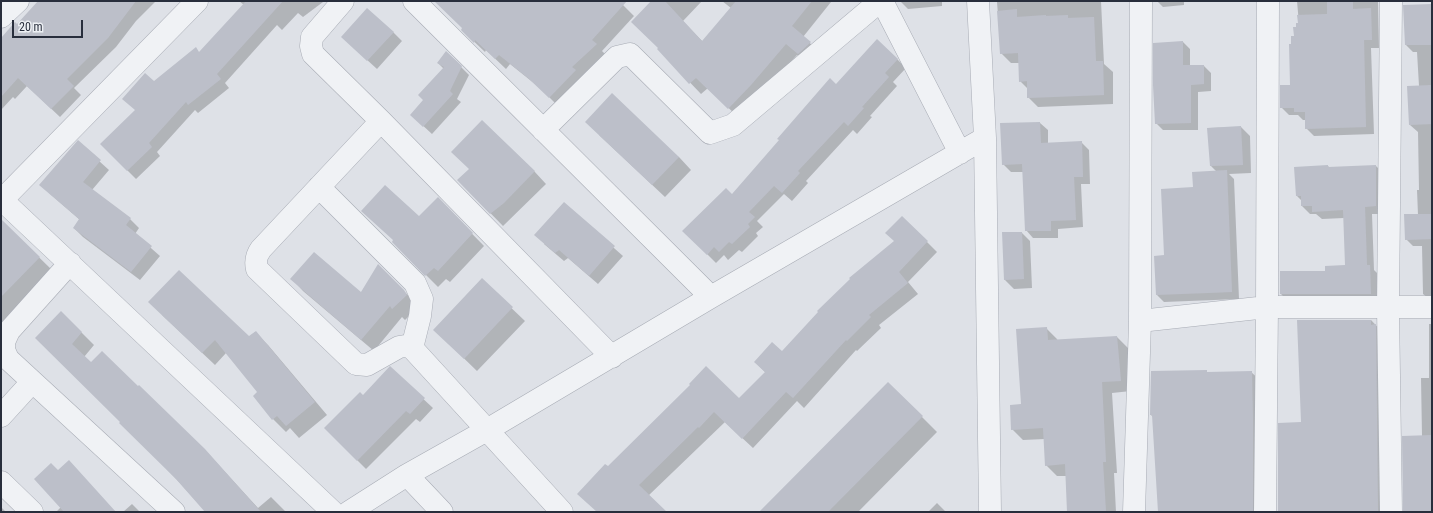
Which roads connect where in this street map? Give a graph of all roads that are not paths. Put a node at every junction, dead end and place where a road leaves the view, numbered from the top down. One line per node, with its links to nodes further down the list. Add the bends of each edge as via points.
1 (18, 1): 10 (street)
2 (197, 1): 16 (street)
3 (343, 1): 11 (street, via 312,37 313,54)
4 (414, 1): 12 (street)
5 (881, 1): 12 (street, via 733,125 710,133 630,54 612,61); 14 (street)
6 (978, 1): 13 (street)
7 (1140, 1): 22 (street)
8 (1268, 1): 19 (street)
9 (1391, 1): 21 (street)
10 (1, 16)
11 (381, 121): 15 (street); 24 (street)
12 (543, 130): 18 (street)
13 (985, 138): 14 (street); 36 (street)
14 (960, 153): 18 (street)
15 (319, 187): 23 (street, via 415,283 422,299); 23 (street, via 261,249 255,262 257,269 356,364 368,365 399,347)
16 (1, 200): 17 (street)
17 (70, 264): 25 (street, via 9,331 4,342 8,359); 32 (street)
18 (711, 297): 24 (street)
19 (1267, 307): 21 (street); 22 (street); 38 (street)
20 (1432, 307): 21 (street)
21 (1388, 308): 39 (street)
22 (1140, 321): 37 (street)
23 (412, 348): 27 (street)
24 (612, 357): 27 (street)
25 (32, 382): 26 (street); 31 (street)
26 (1, 416)
27 (487, 430): 28 (street); 35 (street)
28 (407, 475): 33 (street); 34 (street)
29 (1, 482): 30 (street)
30 (32, 512)
31 (174, 512)
32 (333, 512)
33 (349, 512)
34 (442, 512)
35 (562, 512)
36 (990, 512)
37 (1134, 512)
38 (1264, 512)
39 (1391, 512)

